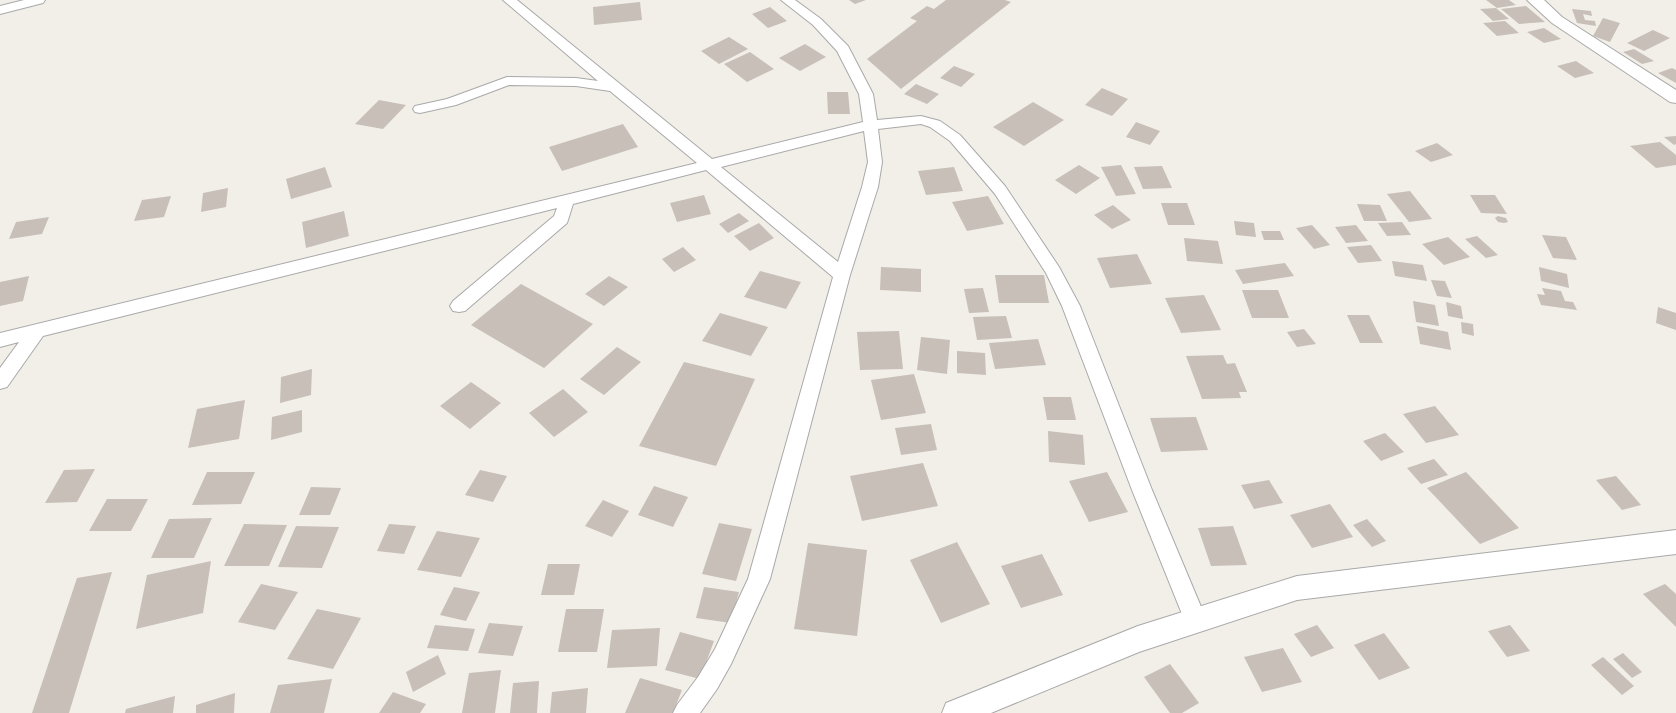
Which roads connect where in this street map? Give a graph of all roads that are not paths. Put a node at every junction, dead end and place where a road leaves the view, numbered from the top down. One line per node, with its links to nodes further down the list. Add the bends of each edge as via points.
1 (39, 0): 5 (street)
2 (509, 0): 6 (street)
3 (787, 0): 9 (street, via 817,22 843,49 866,94)
4 (1535, 0): 7 (street, via 1557,20)
5 (0, 10)
6 (613, 87): 8 (street, via 576,82 506,81 451,102); 10 (street)
7 (1676, 98)
8 (420, 109)
9 (870, 125): 10 (street); 12 (street, via 874,162 870,187); 18 (street, via 921,120 935,124 955,138 1000,190 1053,271 1072,306 1142,490)
10 (707, 165): 11 (street); 12 (street)
11 (567, 200): 13 (street, via 561,220); 14 (street)
12 (842, 275): 19 (street, via 759,579 741,621)
13 (459, 306)
14 (36, 331): 15 (street); 16 (street)
15 (0, 340)
16 (0, 382)
17 (1676, 542): 18 (street, via 1297,588)
18 (1196, 621): 22 (street, via 1138,639)
19 (708, 681): 20 (street); 21 (street)
20 (685, 713)
21 (702, 713)
22 (956, 713)

